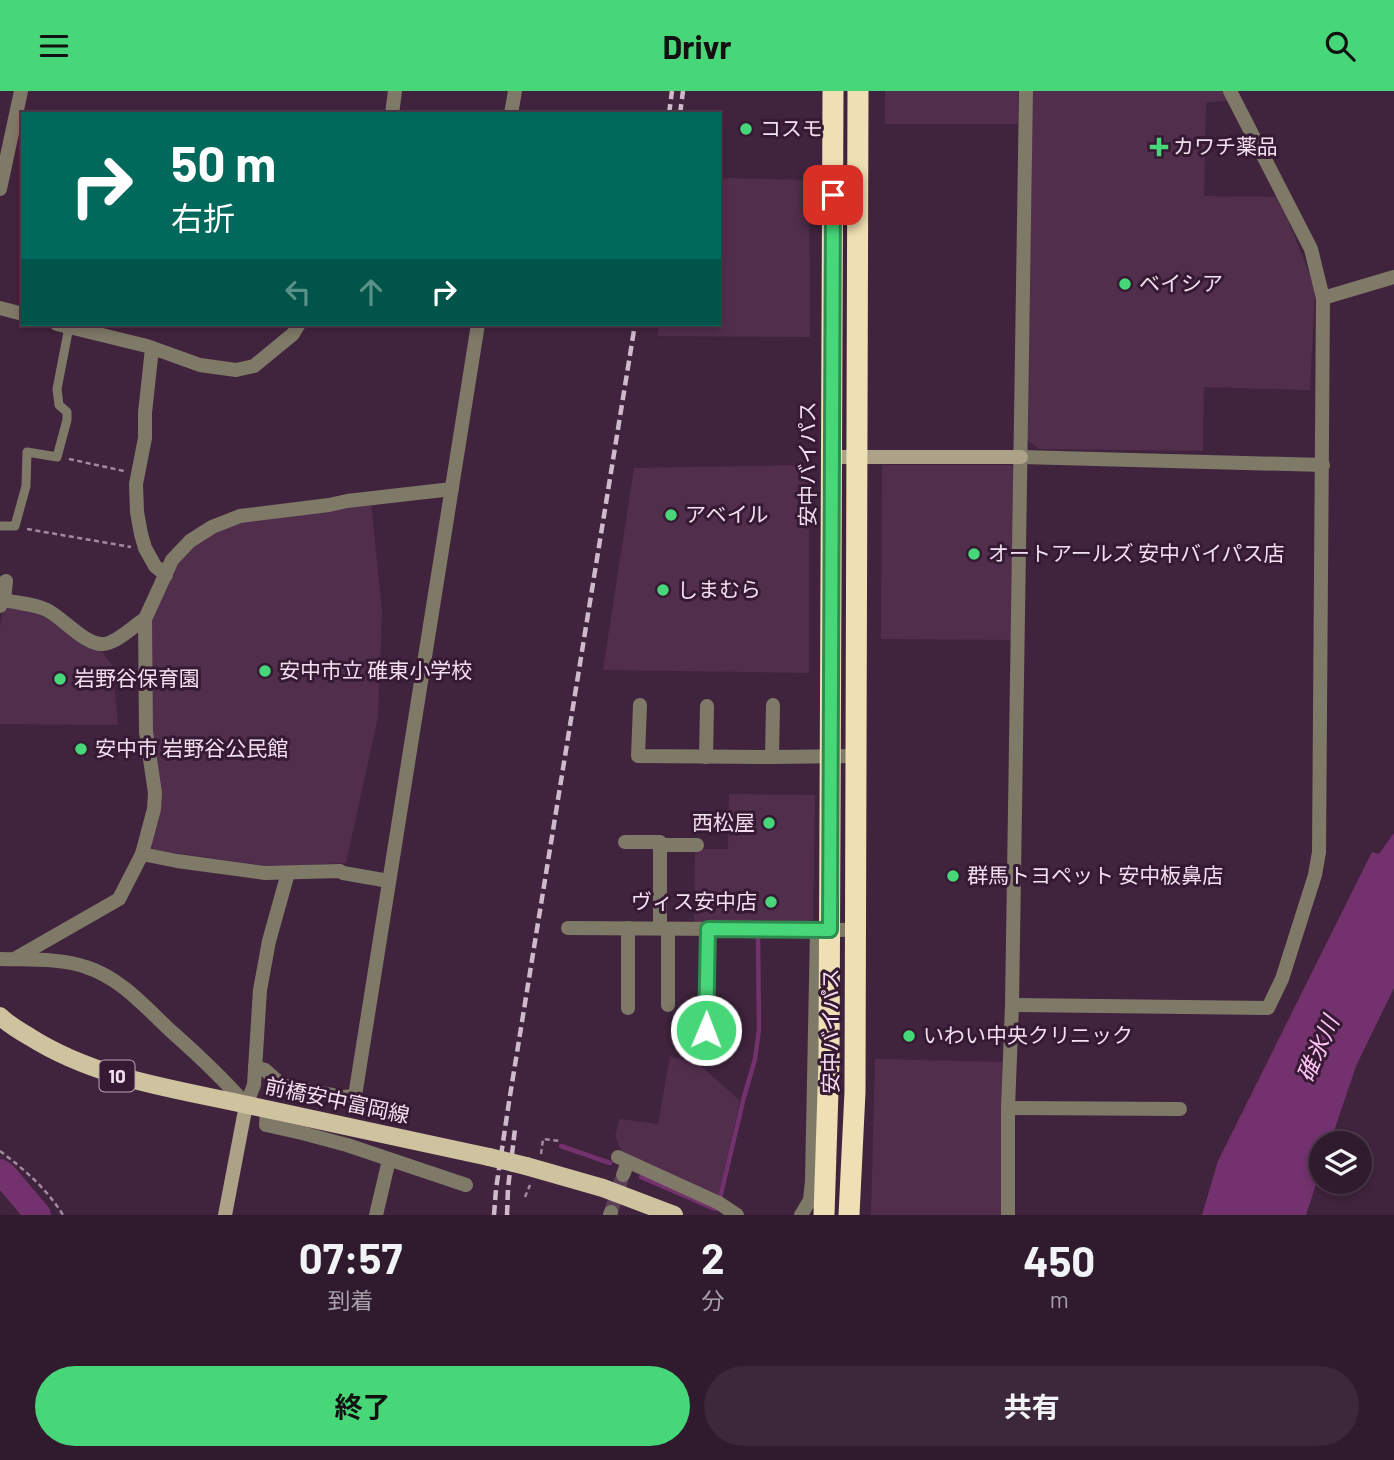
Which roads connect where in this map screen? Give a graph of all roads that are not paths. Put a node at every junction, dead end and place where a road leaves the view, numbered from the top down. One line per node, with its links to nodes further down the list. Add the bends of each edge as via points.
1 (21, 91): 10 (street)
2 (395, 91): 8 (street)
3 (515, 91): 9 (street)
4 (833, 91): 21 (highway, 安中バイパス)
5 (858, 91): 20 (highway, 安中バイパス)
6 (1026, 91): 22 (street)
7 (1230, 91): 12 (street, via 1311,249)
8 (391, 112)
9 (511, 112)
10 (0, 188)
11 (1394, 277): 12 (street)
12 (1323, 298): 23 (street)
13 (0, 308): 14 (street)
14 (21, 313)
15 (63, 326): 25 (lane, via 57,389 67,420 57,457 27,452 26,486 15,526)
16 (67, 326): 19 (street)
17 (298, 326): 19 (street, via 254,366 236,370 200,365)
18 (478, 326): 24 (street)
19 (152, 348): 26 (street, via 136,484 137,512 143,540 155,566)
20 (857, 456): 21 (street); 22 (street); 34 (highway, 安中バイパス)
21 (832, 457): 33 (highway, 安中バイパス)
22 (1021, 457): 23 (street); 51 (street)
23 (1322, 465): 51 (street, via 1319,852 1282,979 1268,1009)
24 (452, 489): 26 (street, via 240,516 190,541 172,560); 42 (street)
25 (0, 526)
26 (166, 575): 29 (street)
27 (3, 577): 28 (street)
28 (2, 603): 29 (street, via 46,610 102,645)
29 (145, 619): 40 (street, via 146,733 155,793)
30 (640, 705): 35 (street, via 638,756)
31 (773, 705): 36 (street)
32 (707, 706): 35 (street)
33 (831, 756): 34 (street); 36 (street); 47 (highway, 安中バイパス)
34 (856, 756): 48 (highway, 安中バイパス)
35 (706, 757): 36 (street)
36 (772, 757)
37 (625, 842): 38 (street)
38 (660, 845): 39 (street); 45 (street)
39 (697, 845)
40 (142, 853): 41 (street); 49 (street, via 119,899)
41 (288, 873): 42 (street, via 340,871); 55 (street, via 260,990)
42 (388, 881): 55 (street, via 355,1096 282,1085)
43 (568, 928): 44 (street)
44 (628, 928): 45 (street); 52 (street)
45 (664, 928): 46 (street); 50 (street)
46 (708, 929): 47 (street); 54 (street)
47 (823, 930): 48 (street); 62 (highway, 安中バイパス, via 829,1060)
48 (856, 930): 70 (highway, 安中バイパス)
49 (7, 959): 56 (street, via 85,967 112,978)
50 (668, 1005)
51 (1012, 1006): 57 (street)
52 (628, 1007)
53 (0, 1016): 56 (main road, 前橋安中富岡線 / 10, via 43,1045 99,1071)
54 (706, 1030)
55 (256, 1067): 56 (street)
56 (246, 1105): 59 (main road, 前橋安中富岡線 / 10); 64 (street)
57 (1008, 1108): 58 (street); 71 (street)
58 (1180, 1109)
59 (267, 1110): 60 (street, via 266,1125); 66 (main road, 前橋安中富岡線 / 10, bridge, via 529,1167)
60 (389, 1160): 63 (street); 65 (street)
61 (623, 1165): 67 (street, via 719,1203)
62 (819, 1182): 68 (street); 69 (highway, 安中バイパス)
63 (466, 1185)
64 (225, 1215)
65 (376, 1215)
66 (674, 1215)
67 (737, 1215)
68 (801, 1215)
69 (824, 1215)
70 (849, 1215)
71 (1008, 1215)

